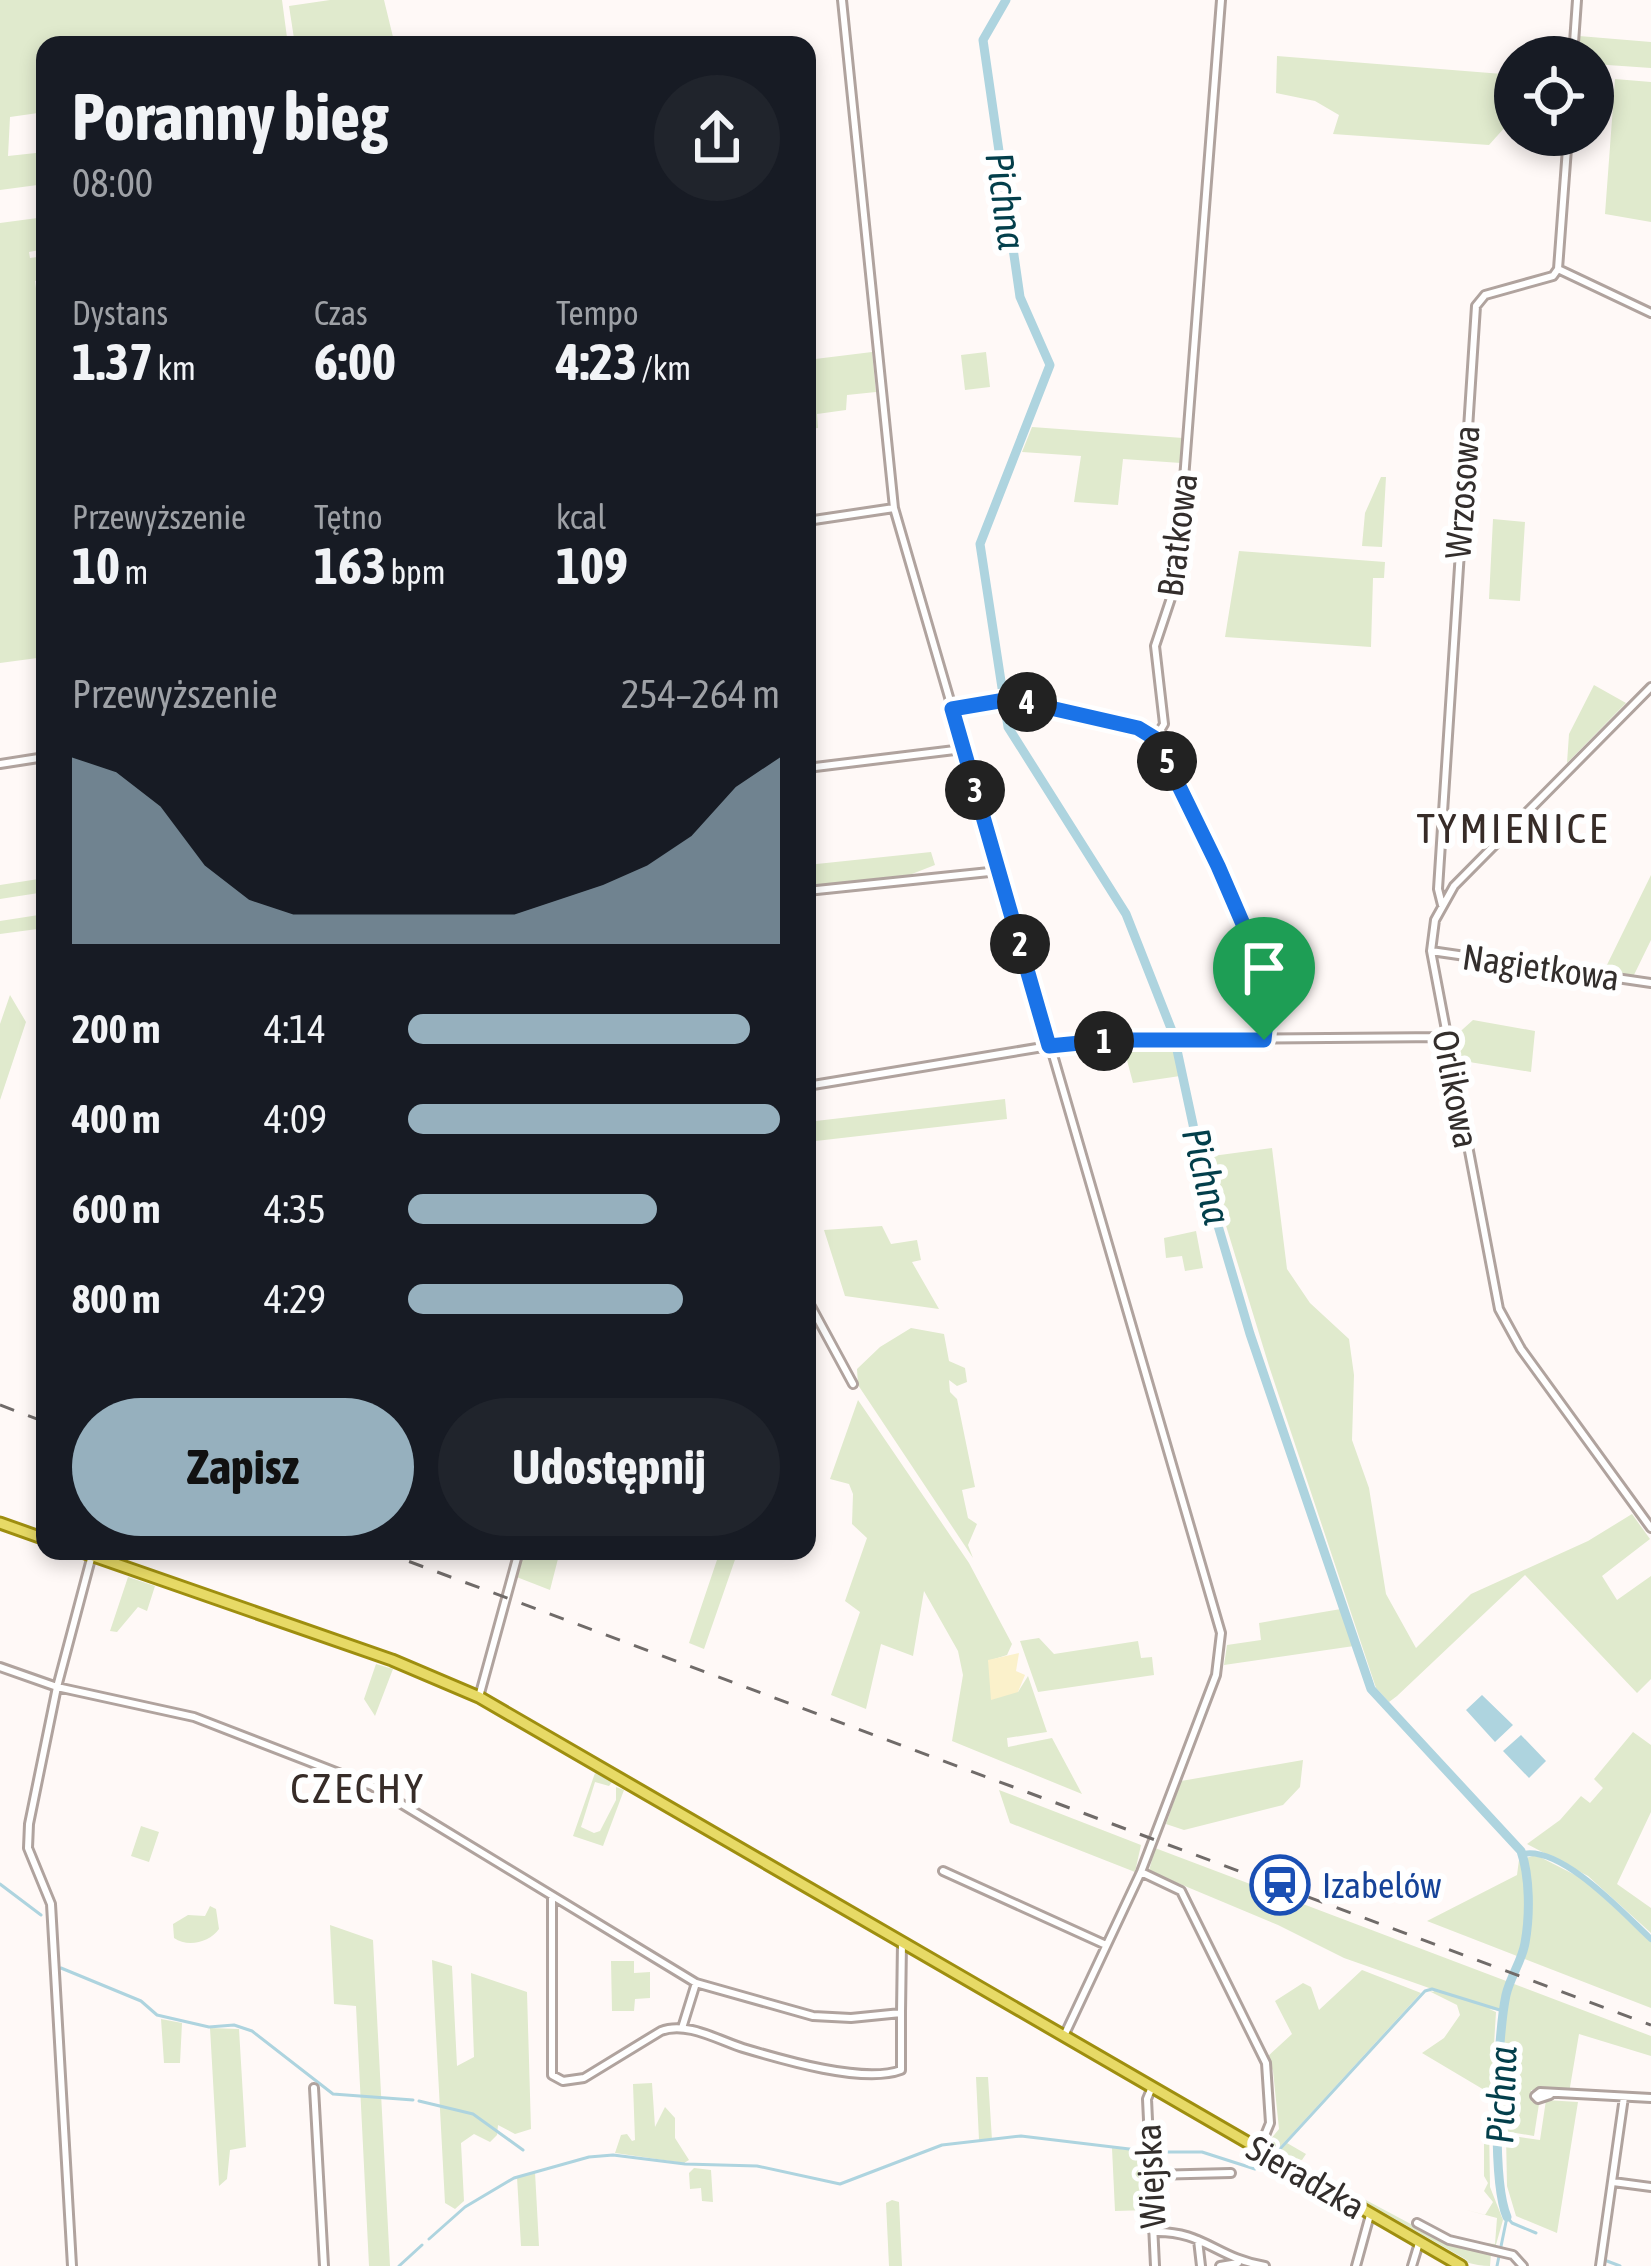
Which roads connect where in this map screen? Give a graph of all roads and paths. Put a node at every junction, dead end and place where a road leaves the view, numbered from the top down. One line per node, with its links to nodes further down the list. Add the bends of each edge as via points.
1 (842, 0): 8 (street)
2 (1221, 0): 12 (street, Bratkowa, via 1176,583 1155,646 1164,724)
3 (1577, 0): 4 (street)
4 (1574, 36)
5 (1566, 156): 6 (street)
6 (1558, 269): 7 (street); 19 (street, Wrzosowa, via 1485,295 1476,306)
7 (1651, 314)
8 (894, 508): 9 (street); 11 (street)
9 (816, 520)
10 (1651, 687): 19 (street, Orlikowa)
11 (952, 709): 12 (street, via 1006,699); 13 (street)
12 (1156, 739): 23 (street, Bratkowa, via 1265,975)
13 (963, 748): 16 (street); 17 (street)
14 (36, 758): 15 (street)
15 (0, 764)
16 (816, 767)
17 (998, 871): 18 (street); 24 (street)
18 (816, 890)
19 (1442, 905): 20 (street, Orlikowa)
20 (1431, 951): 21 (street, Nagietkowa); 22 (street, Orlikowa)
21 (1651, 983)
22 (1445, 1037): 23 (street); 29 (street, Orlikowa, via 1504,1322)
23 (1264, 1040): 24 (street)
24 (1049, 1046): 25 (street); 38 (street, via 1221,1633 1216,1676)
25 (816, 1085)
26 (816, 1315): 27 (street)
27 (853, 1384)
28 (0, 1523): 30 (main road)
29 (1651, 1528)
30 (36, 1536)
31 (91, 1560): 35 (street)
32 (103, 1560): 36 (main road, Sieradzka)
33 (516, 1560): 36 (street)
34 (0, 1667): 35 (street)
35 (57, 1687): 39 (street, via 194,1717 372,1786); 62 (street, via 28,1848 51,1904)
36 (478, 1697): 40 (main road, Sieradzka)
37 (943, 1871): 41 (street)
38 (1141, 1872): 41 (street); 51 (street, via 1181,1891 1266,2063 1270,2123)
39 (552, 1898): 42 (street); 44 (street, via 552,2075 584,2078 661,2031)
40 (902, 1942): 43 (street); 45 (main road, Sieradzka)
41 (1106, 1945): 45 (street)
42 (696, 1983): 43 (street, via 813,2016); 44 (street)
43 (901, 2013): 44 (street, via 901,2071 880,2077)
44 (682, 2028)
45 (1064, 2036): 46 (main road, Sieradzka)
46 (1152, 2087): 51 (main road, Sieradzka); 53 (street, Wiejska)
47 (314, 2088): 63 (street)
48 (1550, 2095): 49 (street)
49 (1624, 2097): 50 (street); 54 (street)
50 (1651, 2098)
51 (1259, 2150): 56 (main road, Sieradzka)
52 (1231, 2173): 53 (street)
53 (1150, 2175): 58 (street, Wiejska)
54 (1613, 2182): 55 (street); 72 (street)
55 (1651, 2186)
56 (1370, 2215): 60 (main road, Sieradzka); 68 (street)
57 (1417, 2222): 71 (street, via 1449,2240 1517,2257)
58 (1153, 2233): 59 (street); 64 (street, Wiejska)
59 (1198, 2238): 61 (street); 65 (street)
60 (1420, 2243): 69 (street); 70 (main road, Sieradzka)
61 (1242, 2262): 66 (street); 67 (street)
62 (72, 2266)
63 (324, 2266)
64 (1155, 2266)
65 (1201, 2266)
66 (1220, 2266)
67 (1265, 2266)
68 (1356, 2266)
69 (1412, 2266)
70 (1461, 2266)
71 (1520, 2266)
72 (1600, 2266)

